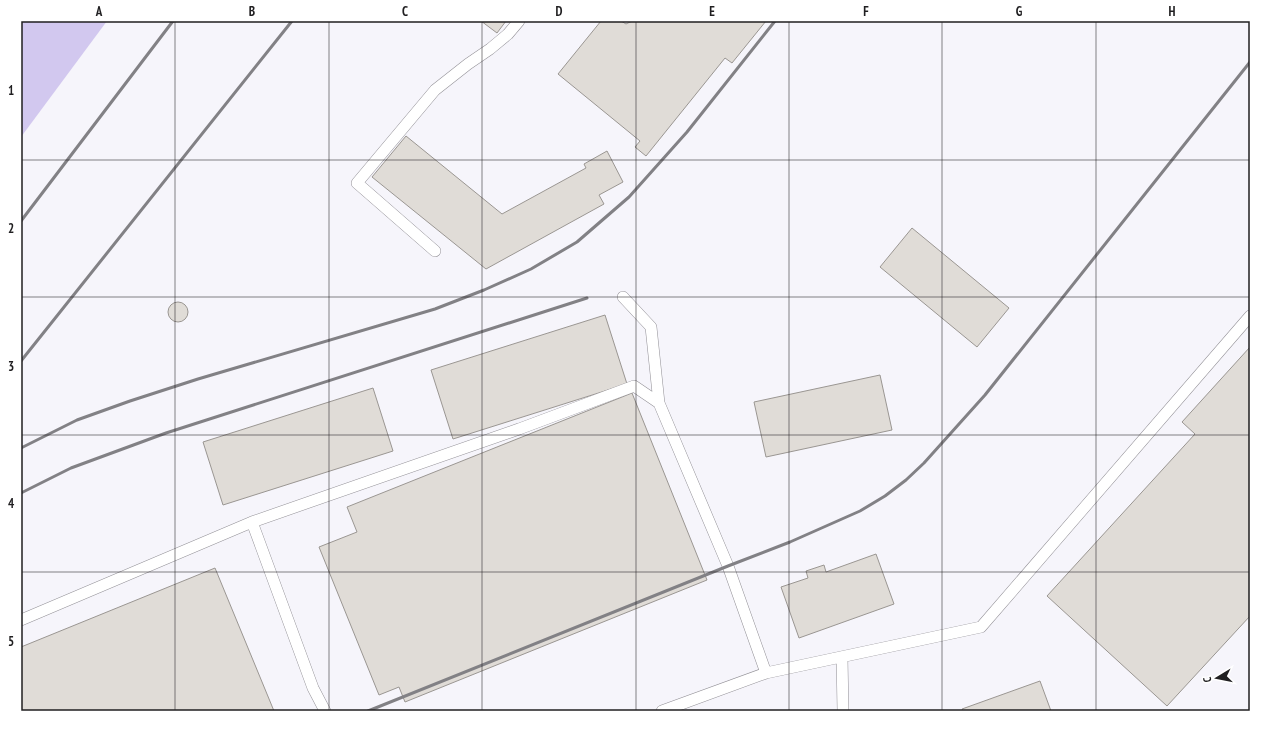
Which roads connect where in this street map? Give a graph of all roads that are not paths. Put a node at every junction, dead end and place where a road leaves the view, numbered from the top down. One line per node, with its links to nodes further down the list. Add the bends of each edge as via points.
1 (519, 21): 2 (lane, via 490,49 435,90 357,183)
2 (435, 251)
3 (623, 297): 5 (lane, via 651,327)
4 (1250, 316): 8 (lane, via 982,627)
5 (659, 403): 6 (lane, via 634,386 519,430); 9 (lane, via 728,566)
6 (252, 522): 7 (lane); 10 (lane, via 313,688)
7 (21, 620)
8 (842, 657): 9 (lane); 12 (lane)
9 (766, 673): 11 (lane)
10 (325, 711)
11 (662, 711)
12 (843, 711)

